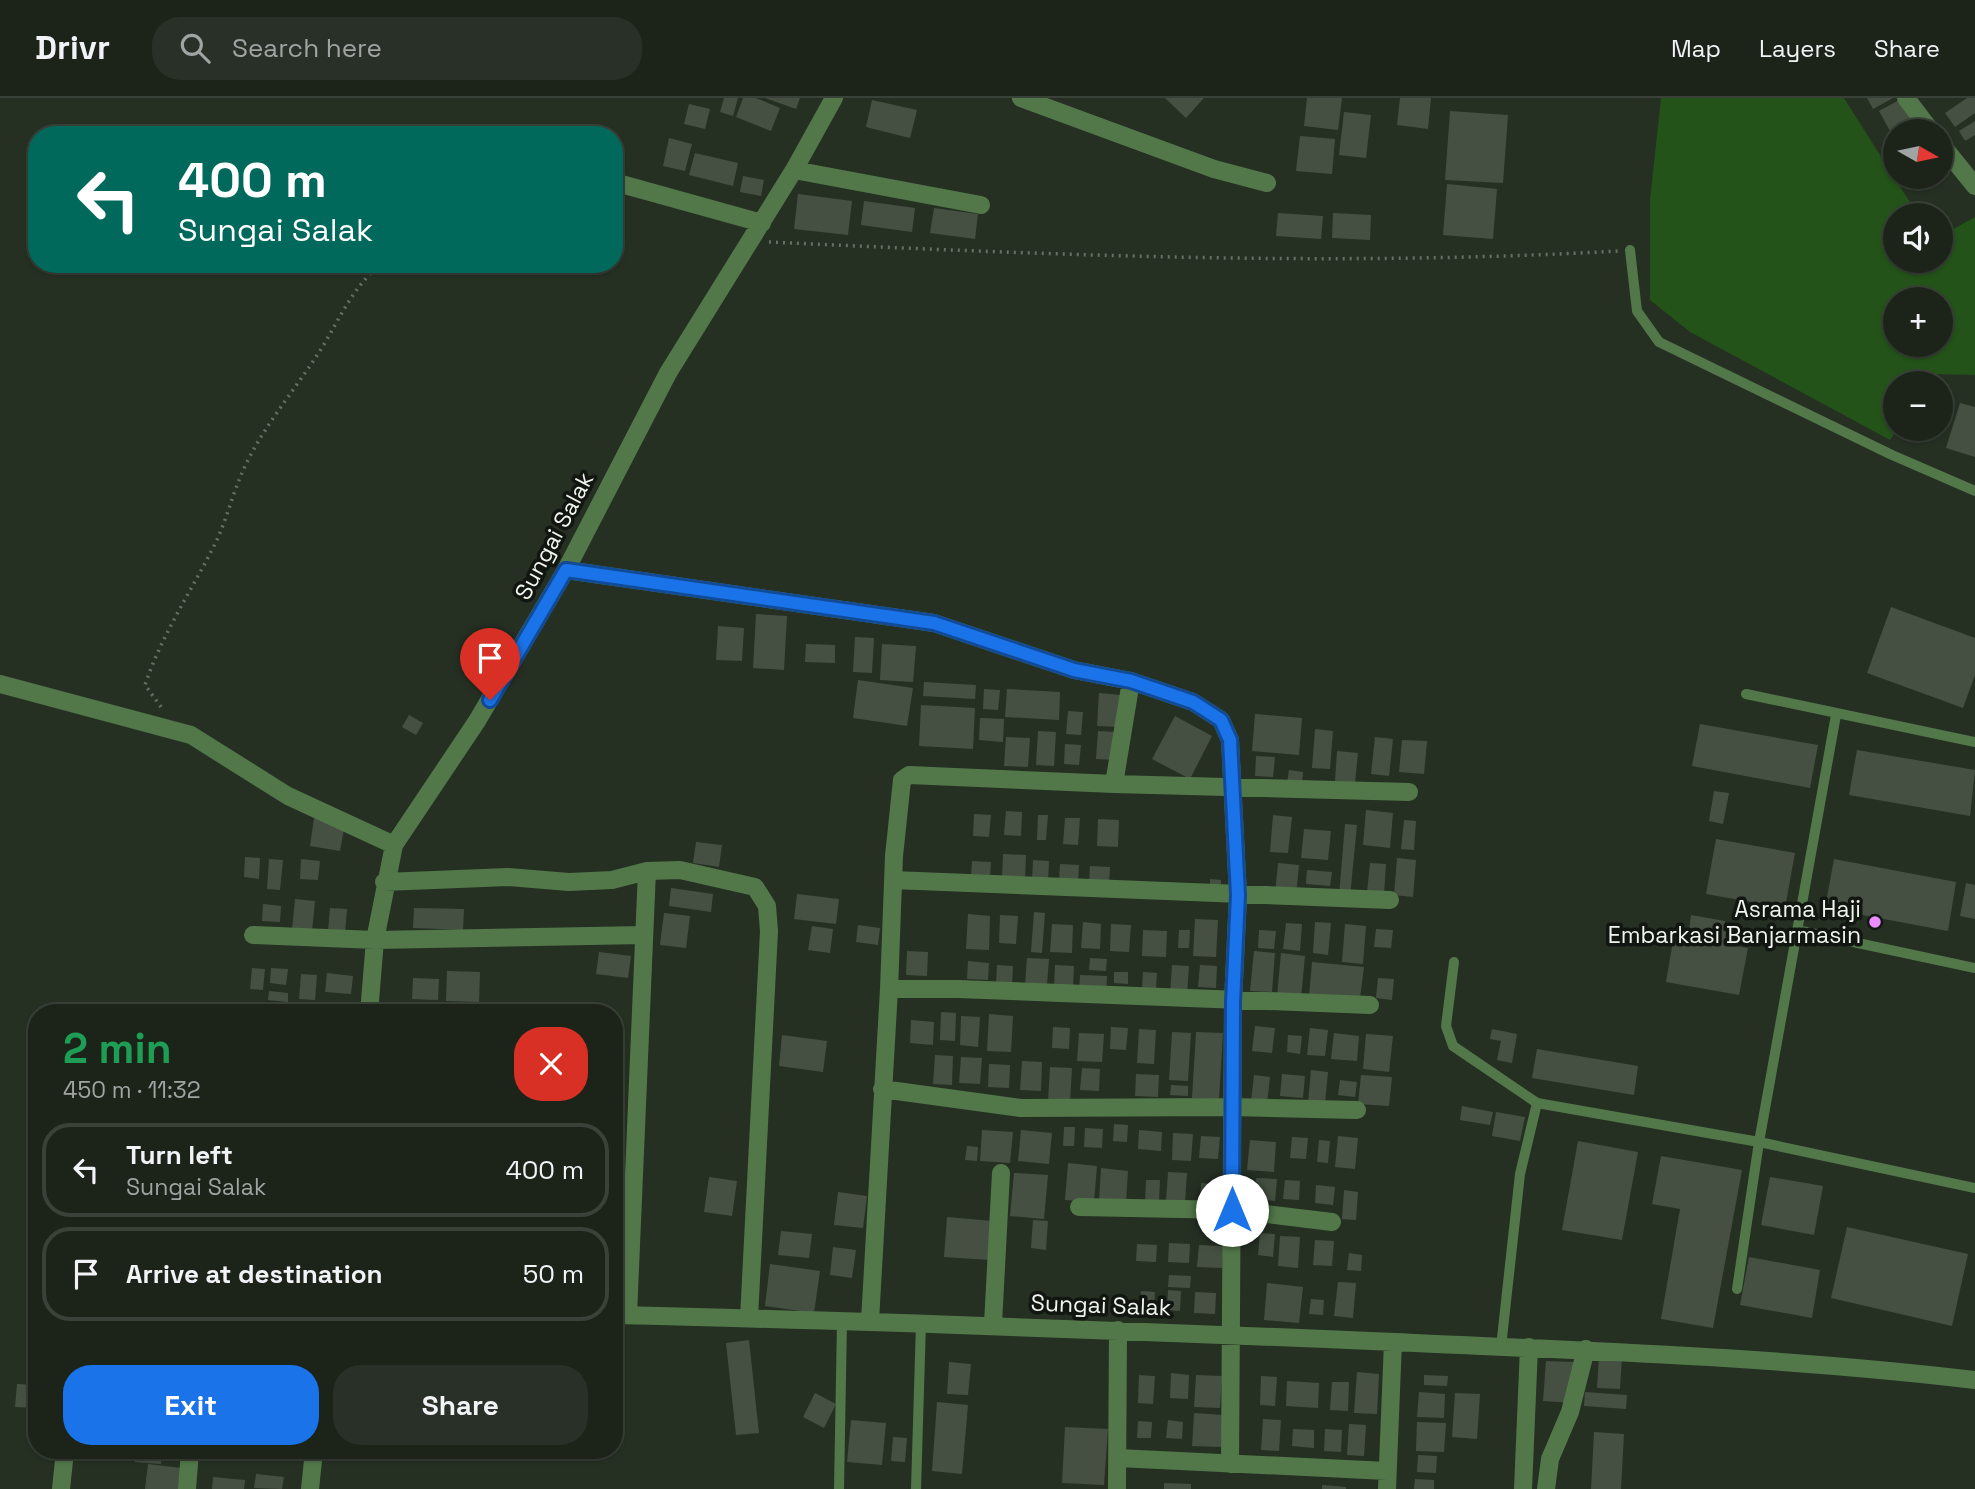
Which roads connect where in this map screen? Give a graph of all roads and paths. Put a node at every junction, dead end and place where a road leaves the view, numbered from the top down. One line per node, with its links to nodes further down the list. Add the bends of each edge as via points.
1 (834, 98): 6 (street, Sungai Salak)
2 (1021, 98): 7 (street, via 1214,169)
3 (1906, 98): 4 (street)
4 (1922, 119)
5 (1953, 159): 9 (street)
6 (794, 170): 10 (street); 11 (street, Sungai Salak)
7 (1267, 183)
8 (623, 184): 11 (street)
9 (1975, 186)
10 (981, 205)
11 (762, 223): 12 (street, Sungai Salak)
12 (751, 241): 13 (path, via 1081,257 1507,257); 16 (street, Sungai Salak, via 668,373)
13 (1630, 250): 15 (lane, via 1637,311 1658,342)
14 (372, 273): 20 (path, via 340,313 246,465 216,540 154,657 145,685)
15 (1975, 491)
16 (566, 570): 17 (street, via 934,623 1074,670); 26 (street, Sungai Salak, via 477,721)
17 (1131, 681): 23 (street); 24 (street, via 1193,702 1221,720 1230,740)
18 (0, 684): 26 (street, via 191,735 288,796)
19 (1746, 694): 21 (lane)
20 (162, 708)
21 (1836, 715): 22 (lane); 32 (lane)
22 (1975, 742)
23 (1114, 784): 24 (street); 28 (street, via 909,775 899,785)
24 (1232, 788): 25 (street); 30 (street)
25 (1409, 792)
26 (394, 845): 29 (street, Sungai Salak)
27 (647, 871): 29 (street, via 612,880 569,882 509,877); 34 (street); 55 (street, via 680,870 746,882 766,906 769,930)
28 (893, 880): 30 (street); 38 (street)
29 (384, 882): 35 (street, Sungai Salak)
30 (1238, 895): 31 (street); 39 (street)
31 (1391, 900)
32 (1797, 930): 37 (lane); 46 (lane)
33 (253, 935): 35 (street)
34 (644, 935): 35 (street); 52 (street)
35 (375, 940): 40 (street, Sungai Salak)
36 (1454, 962): 43 (lane, via 1446,1026 1452,1046)
37 (1975, 968)
38 (889, 989): 39 (street); 42 (street)
39 (1233, 1002): 41 (street); 44 (street)
40 (370, 1004)
41 (1370, 1005)
42 (882, 1089): 44 (street, via 1021,1108); 57 (street)
43 (1537, 1103): 46 (lane); 63 (lane, via 1520,1174)
44 (1232, 1107): 45 (street); 50 (street)
45 (1357, 1111)
46 (1759, 1142): 48 (lane); 53 (lane)
47 (1001, 1173): 59 (street)
48 (1975, 1188)
49 (1079, 1207): 50 (street)
50 (1232, 1210): 51 (street); 61 (street)
51 (1332, 1222)
52 (623, 1282)
53 (1737, 1289)
54 (623, 1315): 55 (street, Sungai Salak)
55 (749, 1318): 56 (street, Sungai Salak)
56 (842, 1321): 57 (street, Sungai Salak); 76 (lane)
57 (870, 1321): 58 (street, Sungai Salak)
58 (921, 1323): 59 (street, Sungai Salak); 77 (lane)
59 (993, 1324): 60 (street, Sungai Salak)
60 (1118, 1330): 61 (street, Sungai Salak); 67 (street)
61 (1230, 1335): 62 (street, Sungai Salak); 71 (street)
62 (1392, 1342): 63 (street, Sungai Salak); 72 (street)
63 (1502, 1347): 64 (street, Sungai Salak)
64 (1529, 1347): 65 (street, Sungai Salak); 79 (street)
65 (1586, 1349): 66 (street, Sungai Salak, via 1855,1366); 80 (street, via 1570,1412 1550,1459)
66 (1975, 1380)
67 (1118, 1458): 71 (street); 78 (street)
68 (64, 1459): 73 (street)
69 (189, 1459): 74 (street)
70 (313, 1459): 75 (street)
71 (1230, 1464): 72 (street)
72 (1387, 1480)
73 (61, 1489)
74 (187, 1489)
75 (310, 1489)
76 (839, 1489)
77 (916, 1489)
78 (1117, 1489)
79 (1523, 1489)
80 (1546, 1489)

